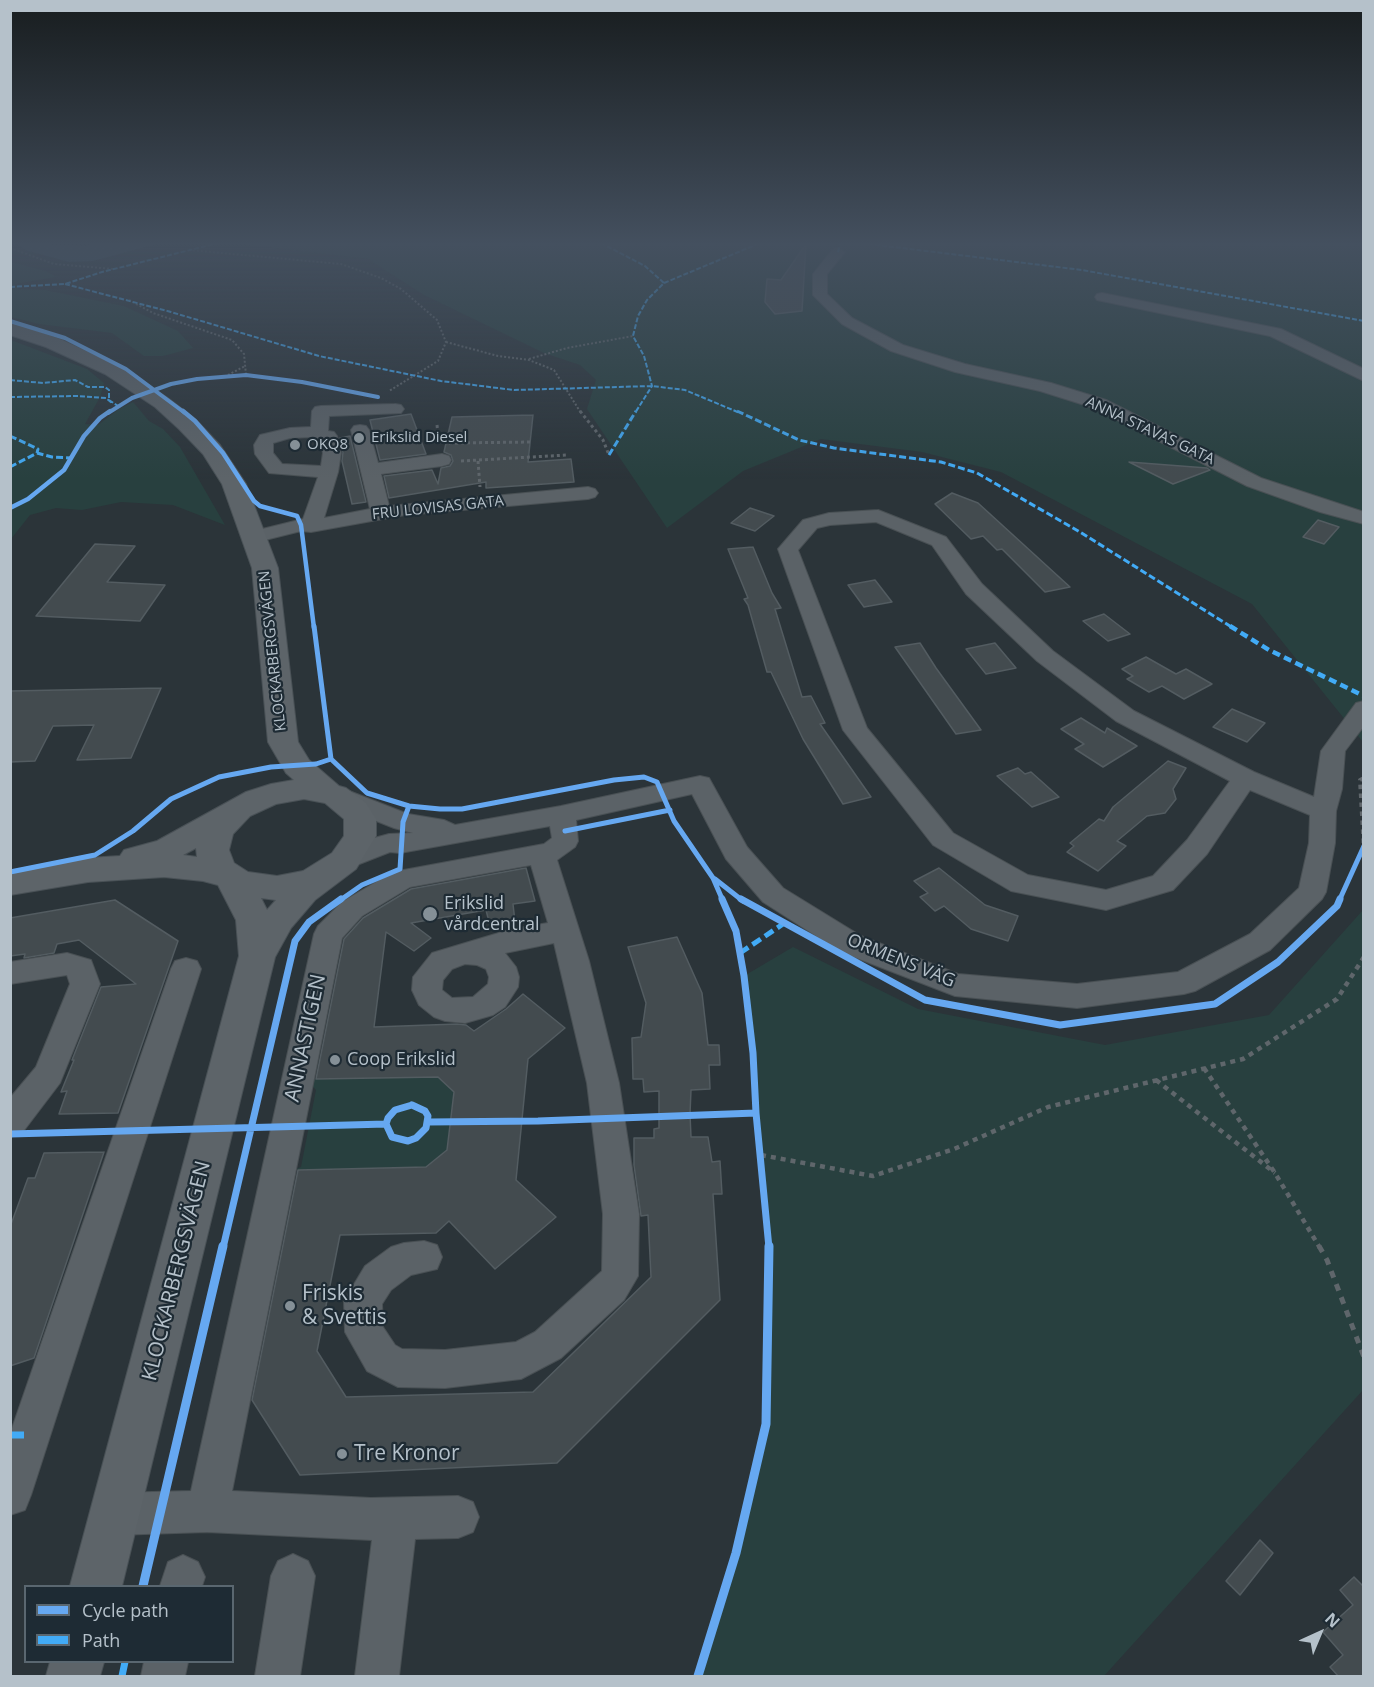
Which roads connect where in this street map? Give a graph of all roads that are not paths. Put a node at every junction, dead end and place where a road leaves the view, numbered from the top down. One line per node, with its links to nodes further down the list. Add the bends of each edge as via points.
1 (847, 322): 13 (street, ANNA STAVAS GATA, via 897,348 1100,404 1254,482)
2 (1224, 322): 4 (street, via 1275,332)
3 (10, 328): 15 (main road, KLOCKARBERGSVÄGEN, via 112,370 187,424 212,450 234,484)
4 (1364, 376)
5 (395, 409): 7 (street, via 372,403 321,411)
6 (360, 430): 9 (street)
7 (320, 433): 10 (street, via 328,436 332,453); 10 (street, via 290,433 266,439 264,454 276,469)
8 (440, 452): 9 (street)
9 (370, 470): 12 (street)
10 (329, 471): 14 (street)
11 (588, 493): 12 (street, FRU LOVISAS GATA)
12 (381, 513): 14 (street, FRU LOVISAS GATA)
13 (1364, 518)
14 (311, 526): 15 (street, FRU LOVISAS GATA)
15 (253, 537): 17 (main road, KLOCKARBERGSVÄGEN, via 265,568)
16 (1364, 708): 21 (street, ORMENS VÄG, via 1333,751)
17 (283, 742): 19 (main road, KLOCKARBERGSVÄGEN, via 305,775); 20 (main road, KLOCKARBERGSVÄGEN, via 271,767)
18 (1245, 778): 18 (street, via 1125,716 1045,656 974,589 939,541 878,516 810,524 788,549 855,730 943,839 1021,884 1106,900 1163,883 1197,847); 21 (street)
19 (332, 794): 20 (main road, via 291,790 257,799); 23 (street, via 403,822); 25 (main road, via 350,805 360,819 360,836 351,854)
20 (236, 811): 26 (main road, via 168,849); 27 (main road, via 217,832 212,850 217,866)
21 (1323, 811): 22 (street, ORMENS VÄG, via 1322,843 1312,892 1260,942 1184,983 1077,996 956,985 851,944 773,895 736,852 700,784)
22 (561, 815): 23 (street, ORMENS VÄG); 24 (street, ANNASTIGEN, via 565,841 552,852)
23 (463, 831): 25 (street, ORMENS VÄG, via 382,845 357,853)
24 (541, 854): 29 (street); 37 (street, ANNASTIGEN, via 403,879 352,909 328,934)
25 (334, 868): 27 (main road, via 297,885 277,888 252,886); 31 (main road, via 303,891 279,919)
26 (88, 870): 27 (main road, via 164,866 203,869); 28 (main road)
27 (229, 877): 31 (main road, via 254,920)
28 (10, 883)
29 (565, 931): 30 (street); 35 (street, via 603,1083 621,1214 620,1276 548,1345 521,1360 445,1369 398,1368 381,1358 364,1332 363,1301 378,1278 404,1258)
30 (464, 953)
31 (257, 956): 38 (main road, KLOCKARBERGSVÄGEN)
32 (186, 969): 36 (street)
33 (10, 973): 34 (street, via 66,964 80,968 85,984 49,1074)
34 (10, 1123)
35 (424, 1257)
36 (10, 1495)
37 (207, 1511): 38 (street); 40 (street)
38 (114, 1514): 42 (main road, KLOCKARBERGSVÄGEN)
39 (458, 1517): 40 (street)
40 (396, 1518): 44 (street)
41 (293, 1576): 43 (street)
42 (96, 1585)
43 (278, 1677)
44 (377, 1677)

